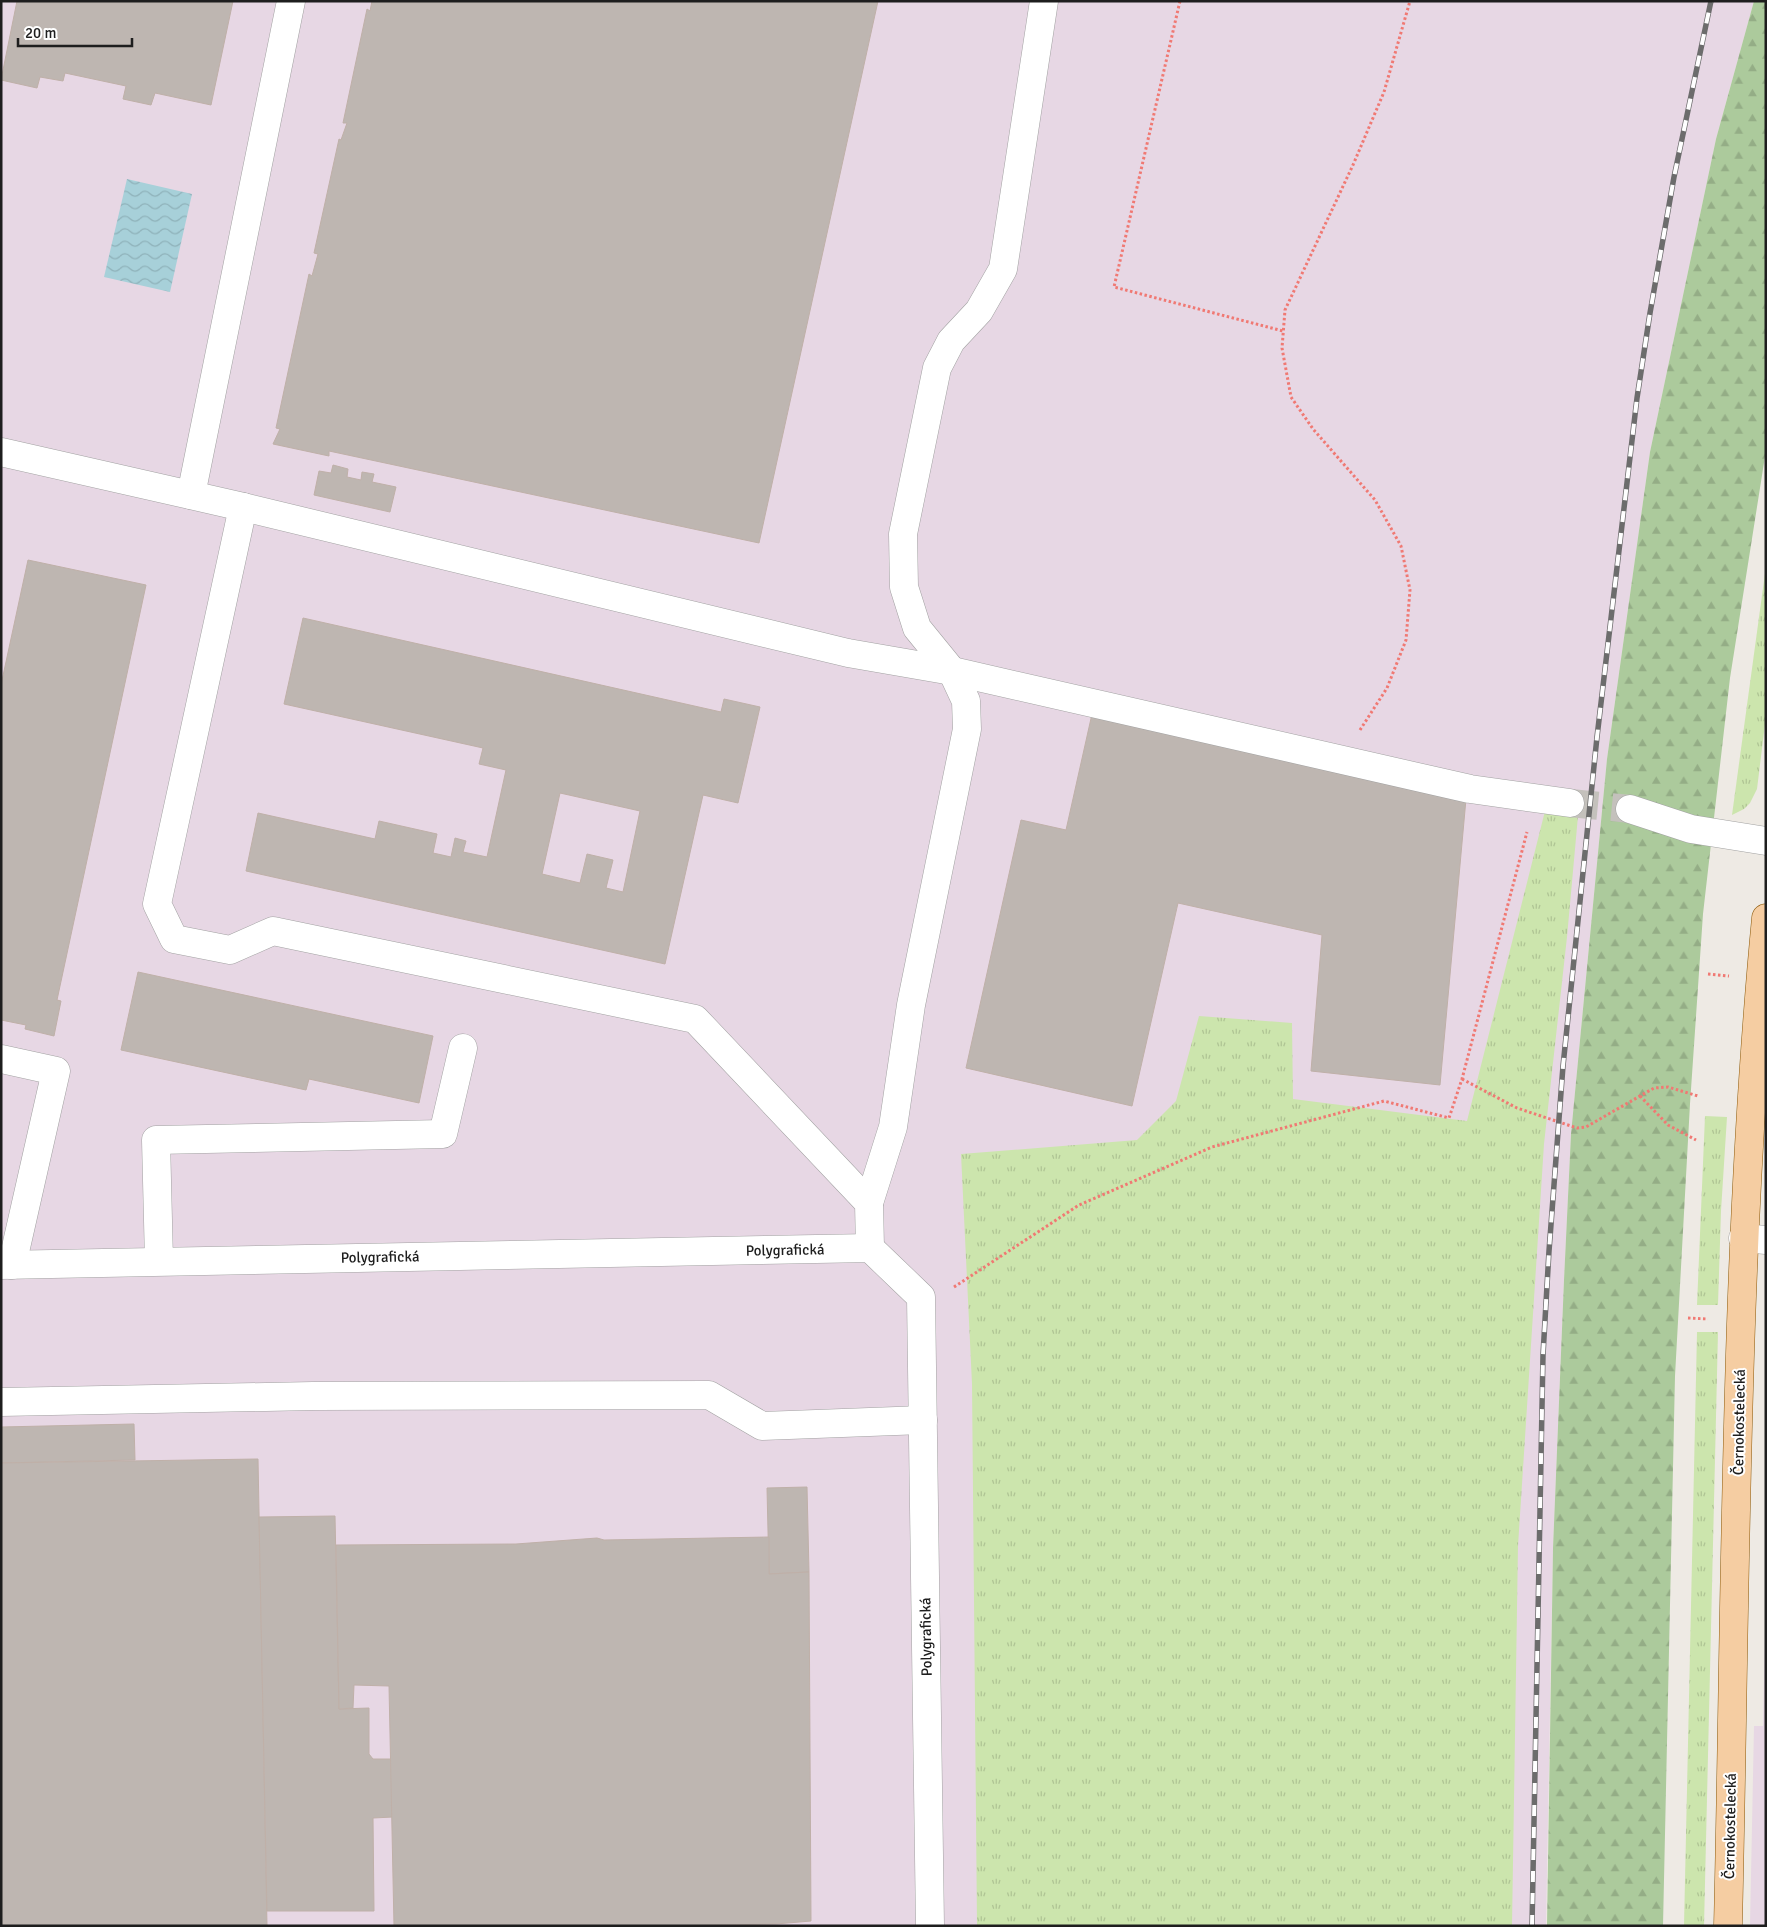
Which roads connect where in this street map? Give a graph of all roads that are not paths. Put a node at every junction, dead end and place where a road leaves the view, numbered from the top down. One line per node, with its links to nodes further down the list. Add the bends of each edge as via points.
1 (291, 1): 4 (street)
2 (1044, 1): 6 (street, via 1003,269 980,311 950,341 937,368 904,534 904,587 917,628)
3 (1, 452): 4 (street)
4 (191, 495): 5 (street)
5 (243, 507): 6 (street, via 848,653); 13 (street, via 157,904 174,939 230,950 274,930 695,1019)
6 (952, 671): 7 (street, via 1470,789); 13 (street, via 966,701 967,729 911,1005 893,1127)
7 (1570, 802)
8 (1630, 809): 9 (street, via 1691,829)
9 (1766, 841)
10 (1766, 918): 14 (main road, Černokostelecká, via 1754,1063)
11 (462, 1048): 16 (street, via 443,1134 156,1140)
12 (1, 1059): 17 (street, via 56,1071)
13 (869, 1203): 15 (street)
14 (1754, 1239): 21 (main road, Černokostelecká)
15 (870, 1248): 16 (street, Polygrafická); 19 (street, Polygrafická, via 921,1297)
16 (159, 1261): 17 (street, Polygrafická)
17 (6, 1265)
18 (1, 1402): 19 (street, via 313,1396 709,1395 762,1426)
19 (923, 1420): 20 (street, Polygrafická)
20 (930, 1926)
21 (1728, 1926)

